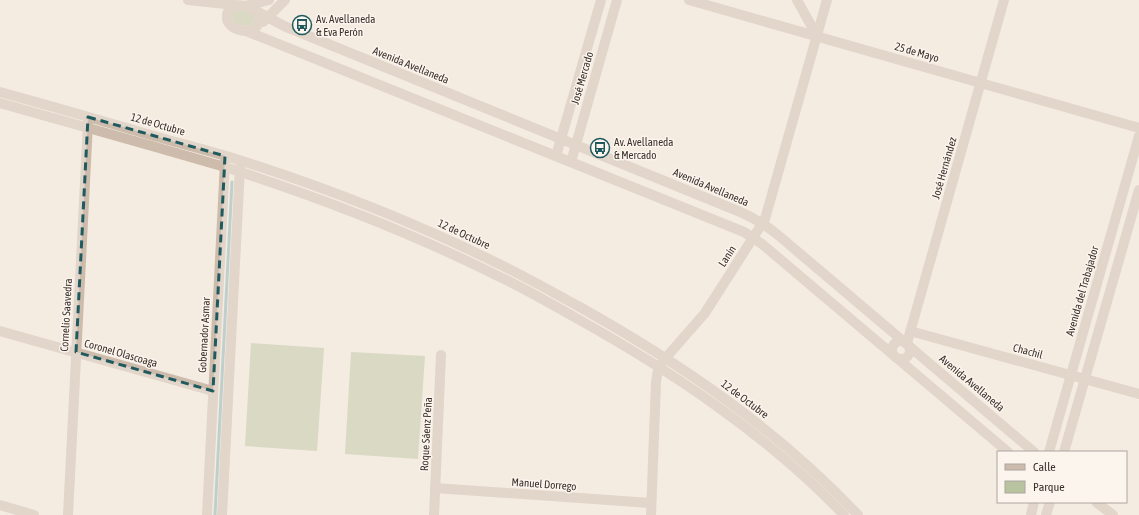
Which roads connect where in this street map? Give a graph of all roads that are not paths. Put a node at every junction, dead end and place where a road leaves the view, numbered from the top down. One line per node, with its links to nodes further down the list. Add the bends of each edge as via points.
1 (188, 0): 10 (street, Avenida Avellaneda)
2 (269, 0): 10 (street)
3 (285, 0): 12 (street)
4 (601, 0): 23 (street, José Mercado)
5 (617, 0): 24 (street, José Mercado)
6 (689, 0): 15 (street, 25 de Mayo)
7 (797, 0): 15 (street)
8 (827, 0): 15 (street, Lanín)
9 (1004, 0): 16 (street, José Hernández)
10 (240, 4): 11 (street, Avenida Avellaneda); 14 (street, via 229,11 227,20 234,28)
11 (256, 11): 12 (street, Avenida Avellaneda); 13 (street, via 260,21)
12 (267, 18): 13 (street); 23 (street, Avenida Avellaneda)
13 (257, 27): 14 (street)
14 (246, 31): 26 (street)
15 (817, 36): 16 (street, 25 de Mayo); 32 (street, Lanín)
16 (980, 83): 21 (street, 25 de Mayo); 35 (street, José Hernández)
17 (0, 92): 19 (street, 12 de Octubre)
18 (0, 103): 20 (street, 12 de Octubre)
19 (88, 117): 20 (street, Cornelio Saavedra); 25 (street, 12 de Octubre)
20 (88, 128): 29 (street, 12 de Octubre); 37 (street, Cornelio Saavedra)
21 (1139, 128)
22 (1139, 136): 42 (street, Avenida del Trabajador)
23 (561, 139): 24 (street, Avenida Avellaneda); 26 (street, José Mercado)
24 (576, 145): 28 (street, José Mercado); 32 (street, Avenida Avellaneda)
25 (225, 156): 27 (street, 12 de Octubre); 29 (street, Gobernador Asmar)
26 (556, 156): 28 (street)
27 (240, 161): 30 (street); 40 (street, 12 de Octubre, via 377,209 465,248 614,326)
28 (571, 162): 33 (street)
29 (224, 167): 30 (street, 12 de Octubre); 44 (street, Gobernador Asmar)
30 (240, 172): 41 (street, 12 de Octubre, via 358,214 471,262 524,289); 59 (street)
31 (1139, 190): 43 (street)
32 (762, 223): 33 (street, Lanín); 36 (street, Avenida Avellaneda)
33 (753, 238): 39 (street); 40 (street, Lanín, via 705,313)
34 (0, 331): 37 (street, Coronel Olascoaga)
35 (910, 331): 36 (street, José Hernández); 42 (street, Chachil)
36 (907, 343): 39 (street, José Hernández, via 910,350 908,356 901,359); 47 (street, Avenida Avellaneda)
37 (76, 352): 44 (street, Coronel Olascoaga); 57 (street, Cornelio Saavedra)
38 (441, 355): 50 (street, Roque Sáenz Peña)
39 (896, 357): 46 (street)
40 (665, 358): 41 (street, Lanín); 63 (street, 12 de Octubre, via 715,391 762,427)
41 (660, 367): 51 (street, Lanín, via 656,382); 62 (street, 12 de Octubre, via 756,436)
42 (1071, 374): 43 (street, Chachil); 48 (street, Avenida del Trabajador)
43 (1085, 378): 45 (street, Chachil); 49 (street)
44 (213, 391): 58 (street, Gobernador Asmar)
45 (1139, 394)
46 (1007, 451)
47 (1033, 451)
48 (1049, 451)
49 (1064, 451)
50 (435, 488): 51 (street, Manuel Dorrego); 60 (street, Roque Sáenz Peña)
51 (651, 503): 61 (street, Lanín)
52 (1034, 503): 64 (street)
53 (1050, 503): 65 (street)
54 (1097, 503): 66 (street)
55 (0, 505): 56 (street)
56 (34, 515)
57 (68, 515)
58 (207, 515)
59 (222, 515)
60 (434, 515)
61 (651, 515)
62 (844, 515)
63 (858, 515)
64 (1031, 515)
65 (1046, 515)
66 (1113, 515)

